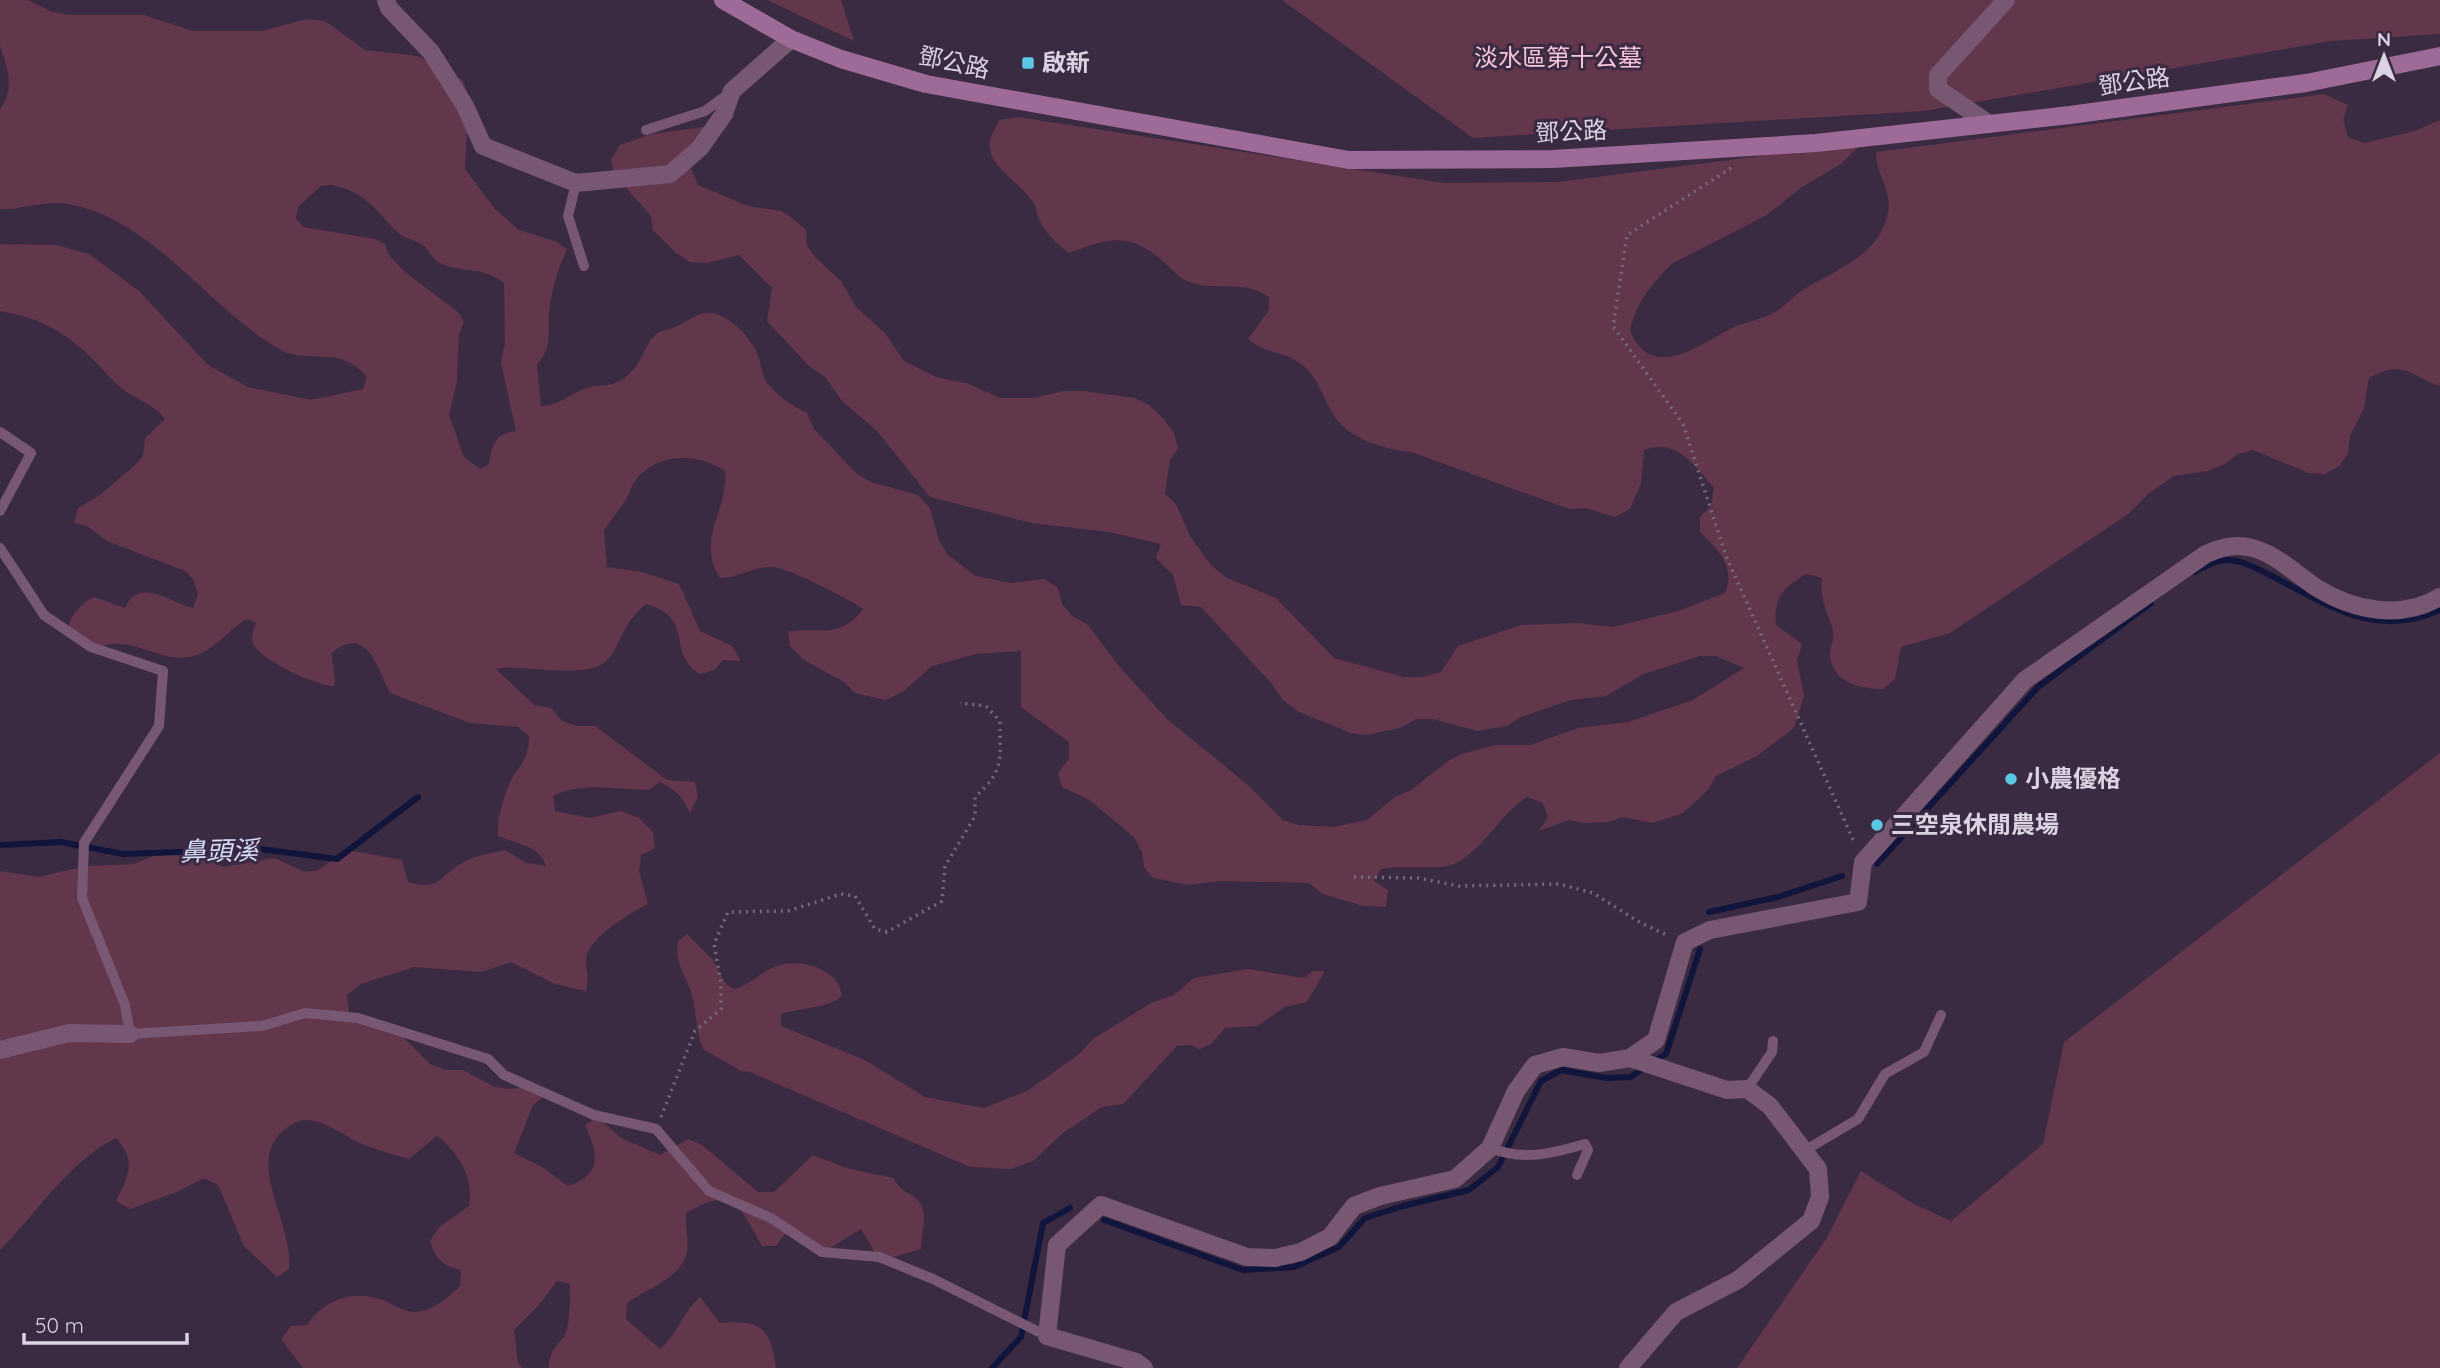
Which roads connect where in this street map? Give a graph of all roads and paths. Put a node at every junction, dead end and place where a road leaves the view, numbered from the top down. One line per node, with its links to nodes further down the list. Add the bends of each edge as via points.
1 (386, 0): 10 (street, via 431,52 465,106 483,146)
2 (723, 0): 4 (street, 鄧公路)
3 (2006, 0): 7 (street, via 1938,75 1938,89)
4 (791, 39): 6 (street); 7 (street, 鄧公路, via 926,84 1349,160 1553,159 1816,143)
5 (2440, 56): 7 (street, 鄧公路, via 2306,83)
6 (732, 91): 8 (lane, via 705,111); 10 (street, via 724,114 700,148 670,174)
7 (1989, 124)
8 (646, 131)
9 (1732, 167): 17 (path, via 1627,235 1613,326 1683,424 1726,556)
10 (576, 183): 11 (lane, via 568,216)
11 (584, 266)
12 (0, 432): 13 (lane, via 31,453)
13 (0, 511)
14 (0, 548): 21 (lane, via 44,615 91,647 163,671 159,726 84,843 82,898 125,1005)
15 (2440, 597): 17 (street, via 2411,609 2382,611 2350,605 2318,589 2276,558 2249,547 2228,546 2206,554 2025,680)
16 (960, 703): 26 (path, via 986,706 1000,721 1000,755 995,779 975,797 975,816 945,866 942,901 887,932 875,929 855,896 841,894 788,911 729,912 714,944 721,1009 695,1031)
17 (1863, 862): 19 (street, via 1858,902 1710,930)
18 (1354, 877): 19 (path, via 1418,878 1459,886 1559,884 1593,892 1640,923)
19 (1685, 943): 24 (street, via 1656,1040)
20 (1941, 1016): 28 (lane, via 1924,1052 1885,1074 1858,1119)
21 (130, 1034): 23 (street, via 69,1033); 26 (lane, via 262,1026 306,1013 358,1018 488,1059 504,1076 594,1115)
22 (1773, 1041): 25 (lane, via 1772,1052)
23 (0, 1050)
24 (1630, 1058): 25 (street, via 1727,1090); 27 (street, via 1599,1063 1563,1057 1535,1065 1516,1091)
25 (1747, 1089): 28 (street, via 1770,1106)
26 (656, 1129): 30 (lane, via 709,1191 771,1218 822,1252 879,1257)
27 (1490, 1148): 29 (lane, via 1514,1157 1585,1144 1588,1150); 30 (street, via 1455,1179 1354,1206 1330,1237 1301,1252 1275,1258 1247,1257 1101,1205 1057,1245)
28 (1804, 1151): 32 (street, via 1818,1169 1820,1197 1811,1221 1738,1280 1676,1312)
29 (1577, 1175)
30 (1047, 1336): 31 (street)
31 (1144, 1368)
32 (1628, 1368)

